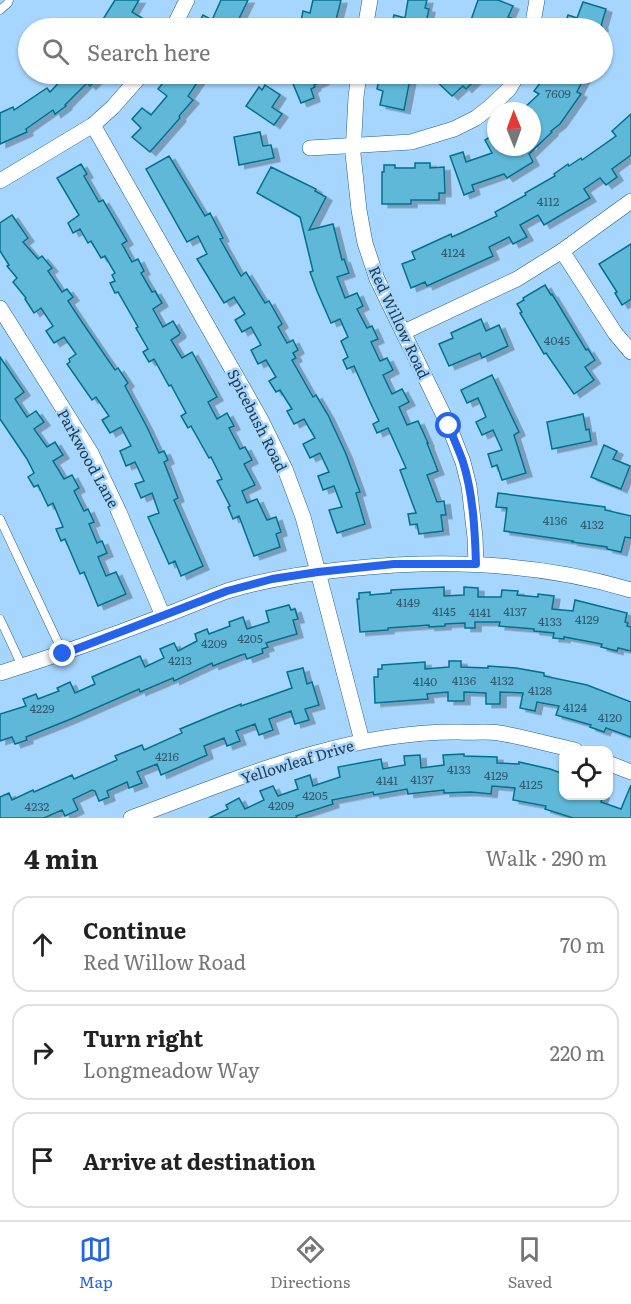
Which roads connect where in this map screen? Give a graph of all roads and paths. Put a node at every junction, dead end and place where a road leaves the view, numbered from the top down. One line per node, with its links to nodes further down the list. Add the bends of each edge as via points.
1 (9, 0): 5 (lane)
2 (187, 0): 6 (street)
3 (370, 0): 7 (street)
4 (537, 0): 8 (street)
5 (0, 10)
6 (178, 18)
7 (367, 18)
8 (534, 18)
9 (133, 84): 12 (street)
10 (358, 84): 13 (street, Red Willow Road)
11 (512, 84): 13 (street, via 483,113 454,129 411,142)
12 (93, 124): 15 (street); 23 (street, Spicebush Road, via 261,420 285,469)
13 (353, 146): 14 (street); 19 (street, Red Willow Road, via 365,243 377,279)
14 (310, 148)
15 (0, 181)
16 (631, 201): 17 (street)
17 (562, 251): 19 (street, via 517,279); 20 (street)
18 (0, 308): 25 (street, Parkwood Lane, via 90,453)
19 (404, 332): 22 (street, Red Willow Road, via 463,462)
20 (631, 352)
21 (0, 519): 27 (lane)
22 (476, 564): 23 (street, via 394,564); 24 (street, via 560,573)
23 (318, 572): 25 (street, via 227,591); 30 (street, Spicebush Road)
24 (631, 590)
25 (163, 616): 27 (street)
26 (0, 619): 28 (lane)
27 (63, 654): 28 (street)
28 (22, 666): 29 (street)
29 (0, 673)
30 (362, 741): 31 (street, Yellowleaf Drive, via 435,732 499,733); 34 (street, Yellowleaf Drive, via 249,774)
31 (559, 746)
32 (613, 765): 33 (street)
33 (631, 772)
34 (131, 818)

